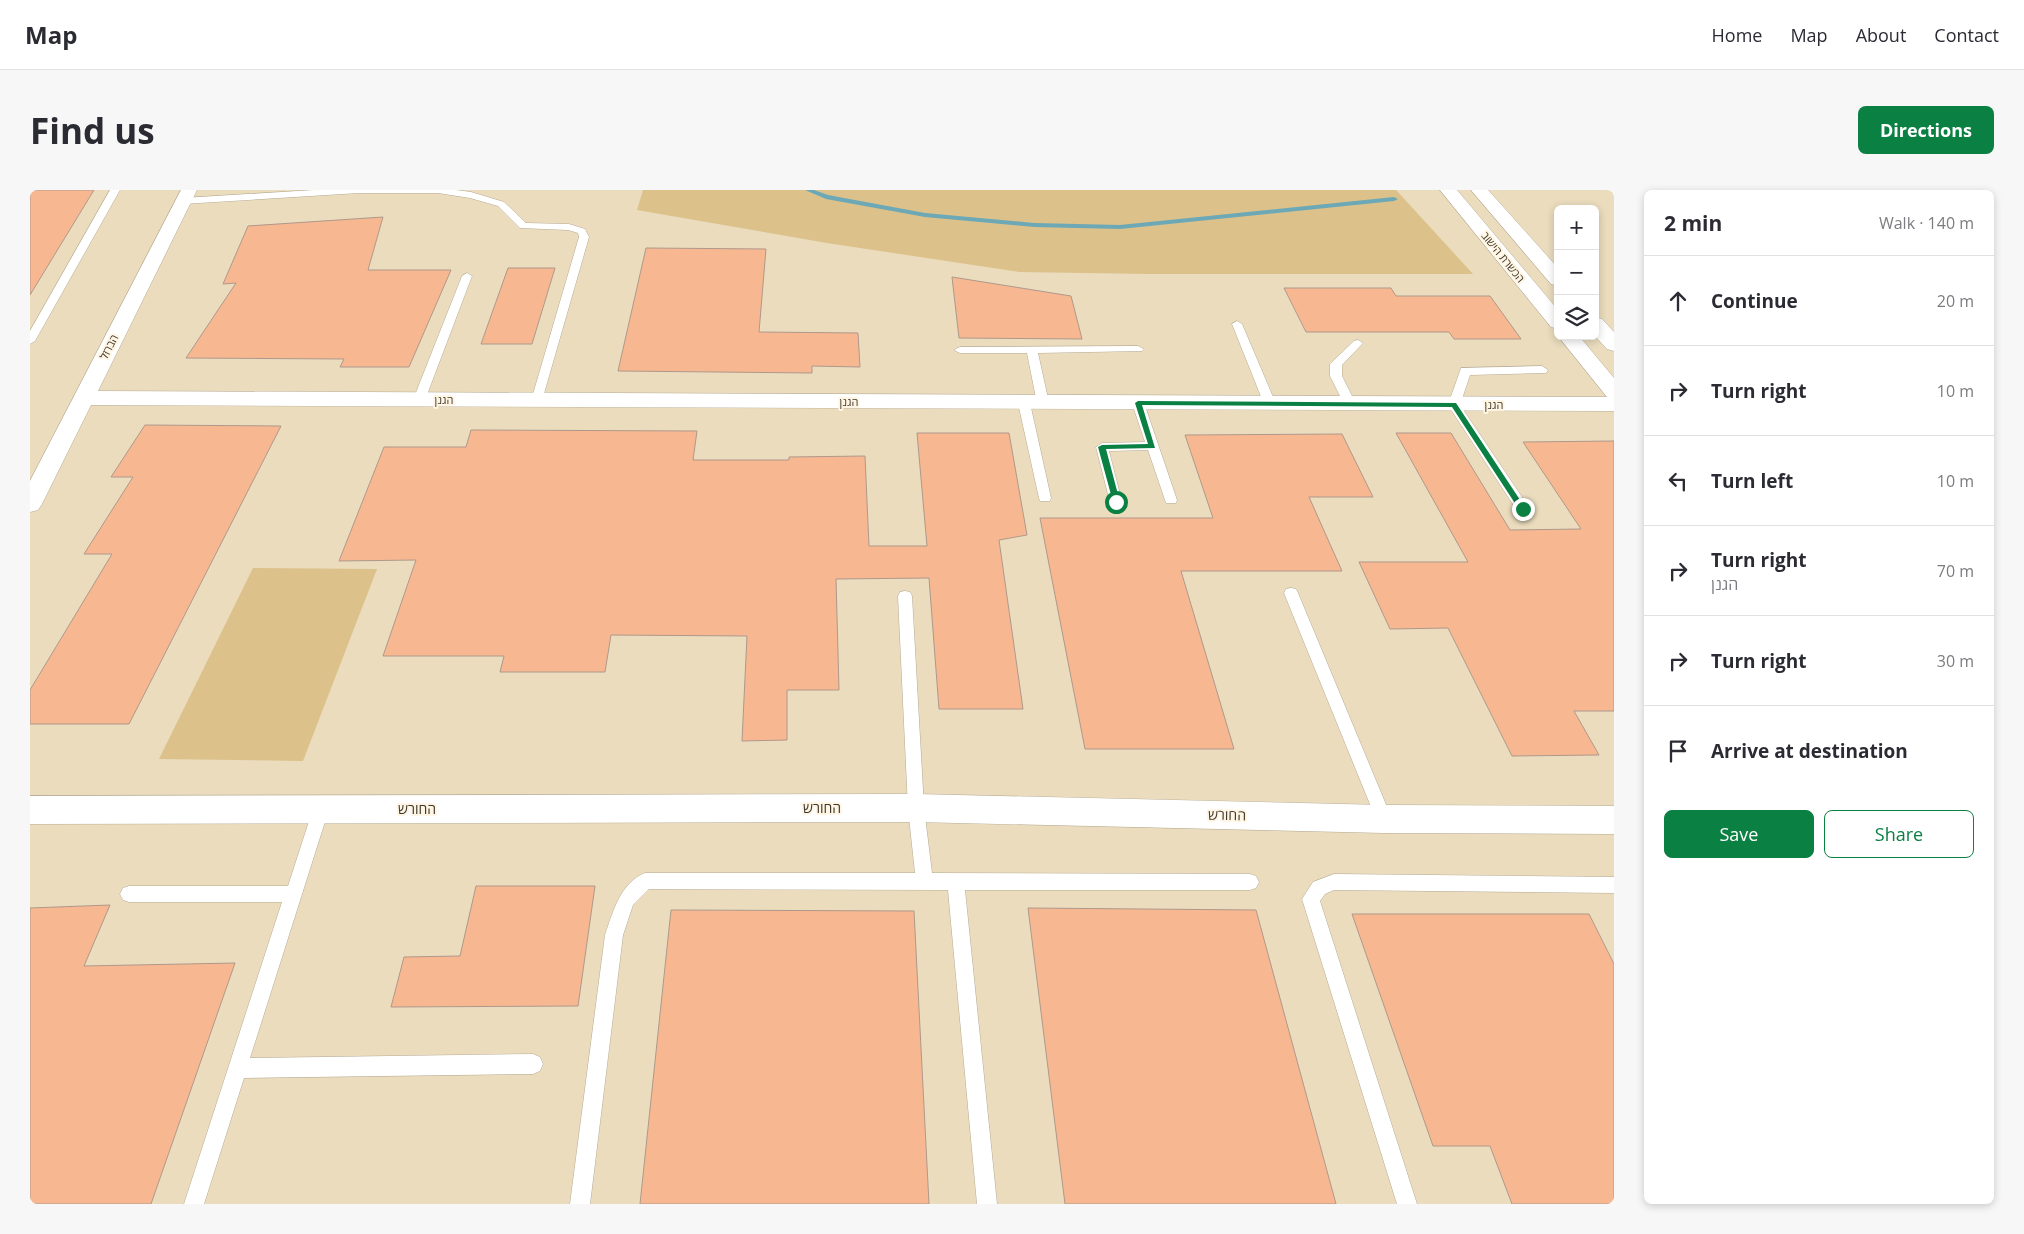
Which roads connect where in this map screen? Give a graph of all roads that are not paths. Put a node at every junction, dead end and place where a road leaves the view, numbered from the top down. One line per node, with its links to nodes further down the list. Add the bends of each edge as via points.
1 (115, 190): 11 (lane)
2 (1448, 190): 7 (street, הכשרת הישוב)
3 (1480, 190): 5 (street, הכשרת הישוב)
4 (186, 195): 19 (street, הברזל); 21 (lane, via 438,190 501,204 523,226 569,227 582,231 584,236)
5 (1554, 275)
6 (468, 276): 20 (lane)
7 (1554, 318)
8 (1237, 324): 24 (lane)
9 (1599, 328): 13 (street)
10 (1571, 340): 18 (street)
11 (30, 341)
12 (1358, 343): 25 (lane, via 1336,364 1336,376)
13 (1614, 345)
14 (1138, 349): 16 (lane)
15 (960, 350): 16 (lane)
16 (1032, 350): 22 (lane)
17 (1542, 370): 27 (lane, via 1465,371)
18 (1614, 392)
19 (84, 398): 20 (street, הגנן); 32 (street, הברזל)
20 (419, 400): 21 (street, הגנן)
21 (537, 401): 22 (street, הגנן)
22 (1033, 403): 23 (street, הגנן); 29 (lane)
23 (1138, 403): 24 (street, הגנן); 28 (lane)
24 (1270, 404): 25 (street, הגנן)
25 (1350, 404): 27 (street, הגנן)
26 (1614, 404): 27 (street, הגנן)
27 (1454, 405): 33 (lane)
28 (1152, 446): 30 (lane); 31 (lane, via 1102,447)
29 (1045, 498)
30 (1170, 500)
31 (1116, 502)
32 (30, 504)
33 (1523, 509)
34 (1291, 593): 39 (lane)
35 (905, 596): 36 (lane)
36 (916, 808): 37 (street, החורש); 39 (street, החורש); 41 (lane)
37 (321, 809): 38 (street, החורש); 46 (lane)
38 (30, 810)
39 (1384, 819): 40 (street, החורש)
40 (1611, 825)
41 (925, 882): 42 (lane); 50 (lane, via 645,881 626,900 614,935)
42 (956, 882): 43 (lane); 51 (lane)
43 (1250, 882)
44 (1614, 885): 52 (lane, via 1334,882 1319,888 1311,899)
45 (129, 894): 46 (lane)
46 (294, 894): 48 (lane)
47 (532, 1064): 48 (lane)
48 (238, 1068): 49 (lane)
49 (194, 1204)
50 (580, 1204)
51 (987, 1204)
52 (1407, 1204)

